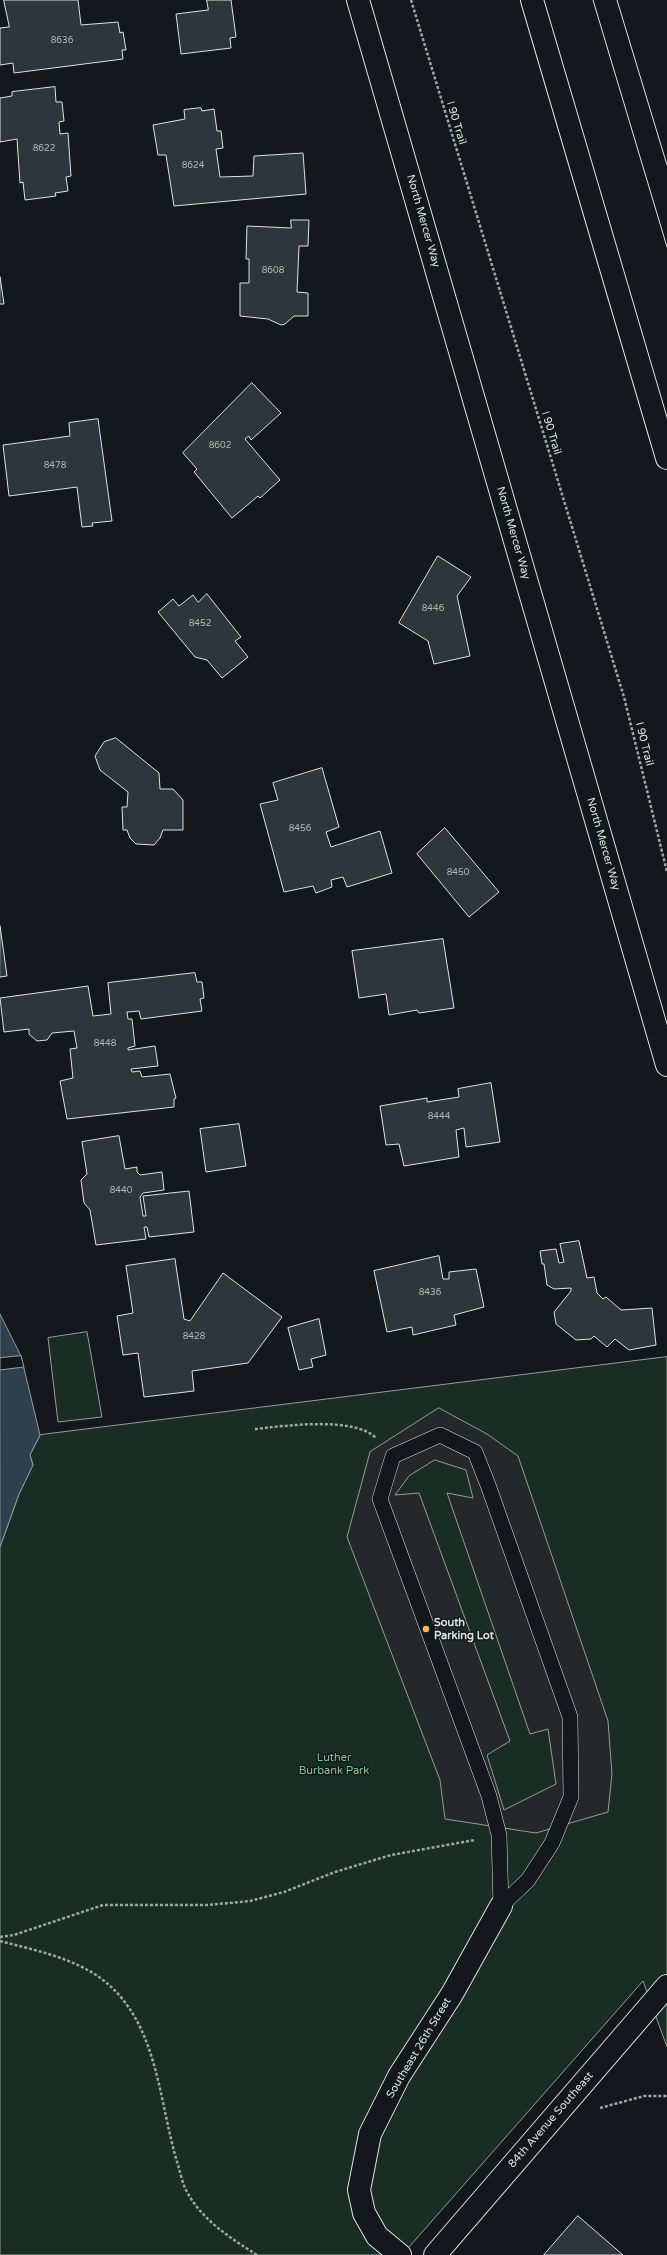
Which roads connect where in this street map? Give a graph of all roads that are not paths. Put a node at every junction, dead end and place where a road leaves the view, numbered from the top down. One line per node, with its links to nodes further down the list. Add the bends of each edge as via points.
1 (358, 0): 4 (main road, North Mercer Way)
2 (532, 0): 3 (main road)
3 (667, 458)
4 (667, 1066)
5 (501, 1906): 5 (lane, via 528,1880 552,1843 571,1797 570,1717 475,1452 440,1435 393,1456 380,1499 488,1796 499,1835); 7 (main road, Southeast 26th Street, via 452,1994 399,2076 370,2134 359,2190 364,2213 377,2236)
6 (667, 1986): 8 (main road, 84th Avenue Southeast)
7 (400, 2255)
8 (435, 2255)

